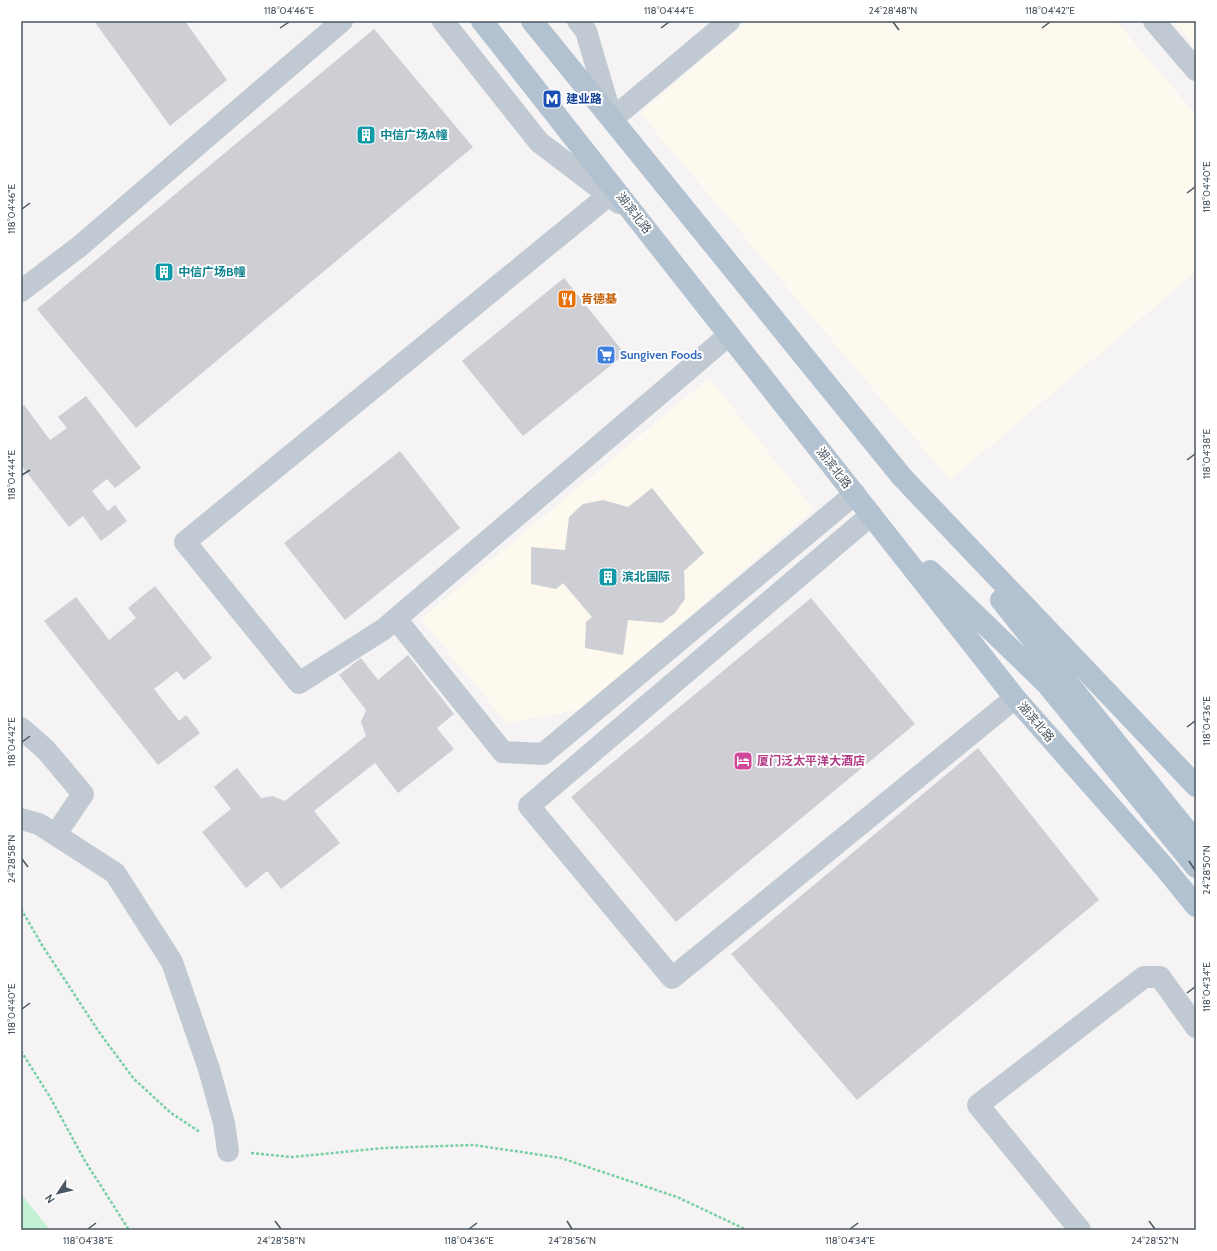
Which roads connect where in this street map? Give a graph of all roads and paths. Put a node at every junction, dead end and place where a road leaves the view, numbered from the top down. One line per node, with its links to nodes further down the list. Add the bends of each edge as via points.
1 (342, 21): 11 (street, via 80,246)
2 (443, 21): 10 (street, via 539,142)
3 (482, 21): 10 (main road, 湖滨北路)
4 (532, 21): 9 (main road)
5 (578, 21): 9 (street, via 586,31)
6 (729, 21): 9 (street)
7 (1154, 21): 8 (street)
8 (1196, 70)
9 (612, 119): 13 (main road)
10 (612, 192): 12 (main road, 湖滨北路, via 635,215); 16 (street, via 185,542 299,683)
11 (21, 291)
12 (729, 335): 14 (main road, 湖滨北路); 16 (street)
13 (902, 477): 17 (main road); 20 (main road)
14 (855, 494): 15 (main road, 湖滨北路); 16 (street, via 544,754 503,752)
15 (872, 515): 17 (main road); 18 (main road, 湖滨北路); 18 (street, via 529,806 672,978)
16 (396, 619)
17 (1054, 679): 23 (main road); 25 (main road)
18 (1015, 698): 26 (main road, 湖滨北路)
19 (21, 728): 22 (street, via 46,750 83,794)
20 (1196, 786)
21 (21, 820): 22 (street, via 39,824)
22 (56, 834): 31 (street, via 115,873 172,962 209,1069 224,1123)
23 (1196, 842)
24 (1196, 854): 26 (street)
25 (1196, 867)
26 (1165, 868): 27 (main road, 湖滨北路)
27 (1196, 906)
28 (21, 909): 31 (path, via 99,1032 134,1079 171,1113)
29 (1196, 1027): 34 (street, via 1160,977 1144,977 978,1105)
30 (21, 1051): 32 (path, via 85,1161)
31 (228, 1151): 33 (path, via 292,1157 384,1148 474,1145 561,1158 677,1197)
32 (129, 1230)
33 (747, 1230)
34 (1080, 1230)

